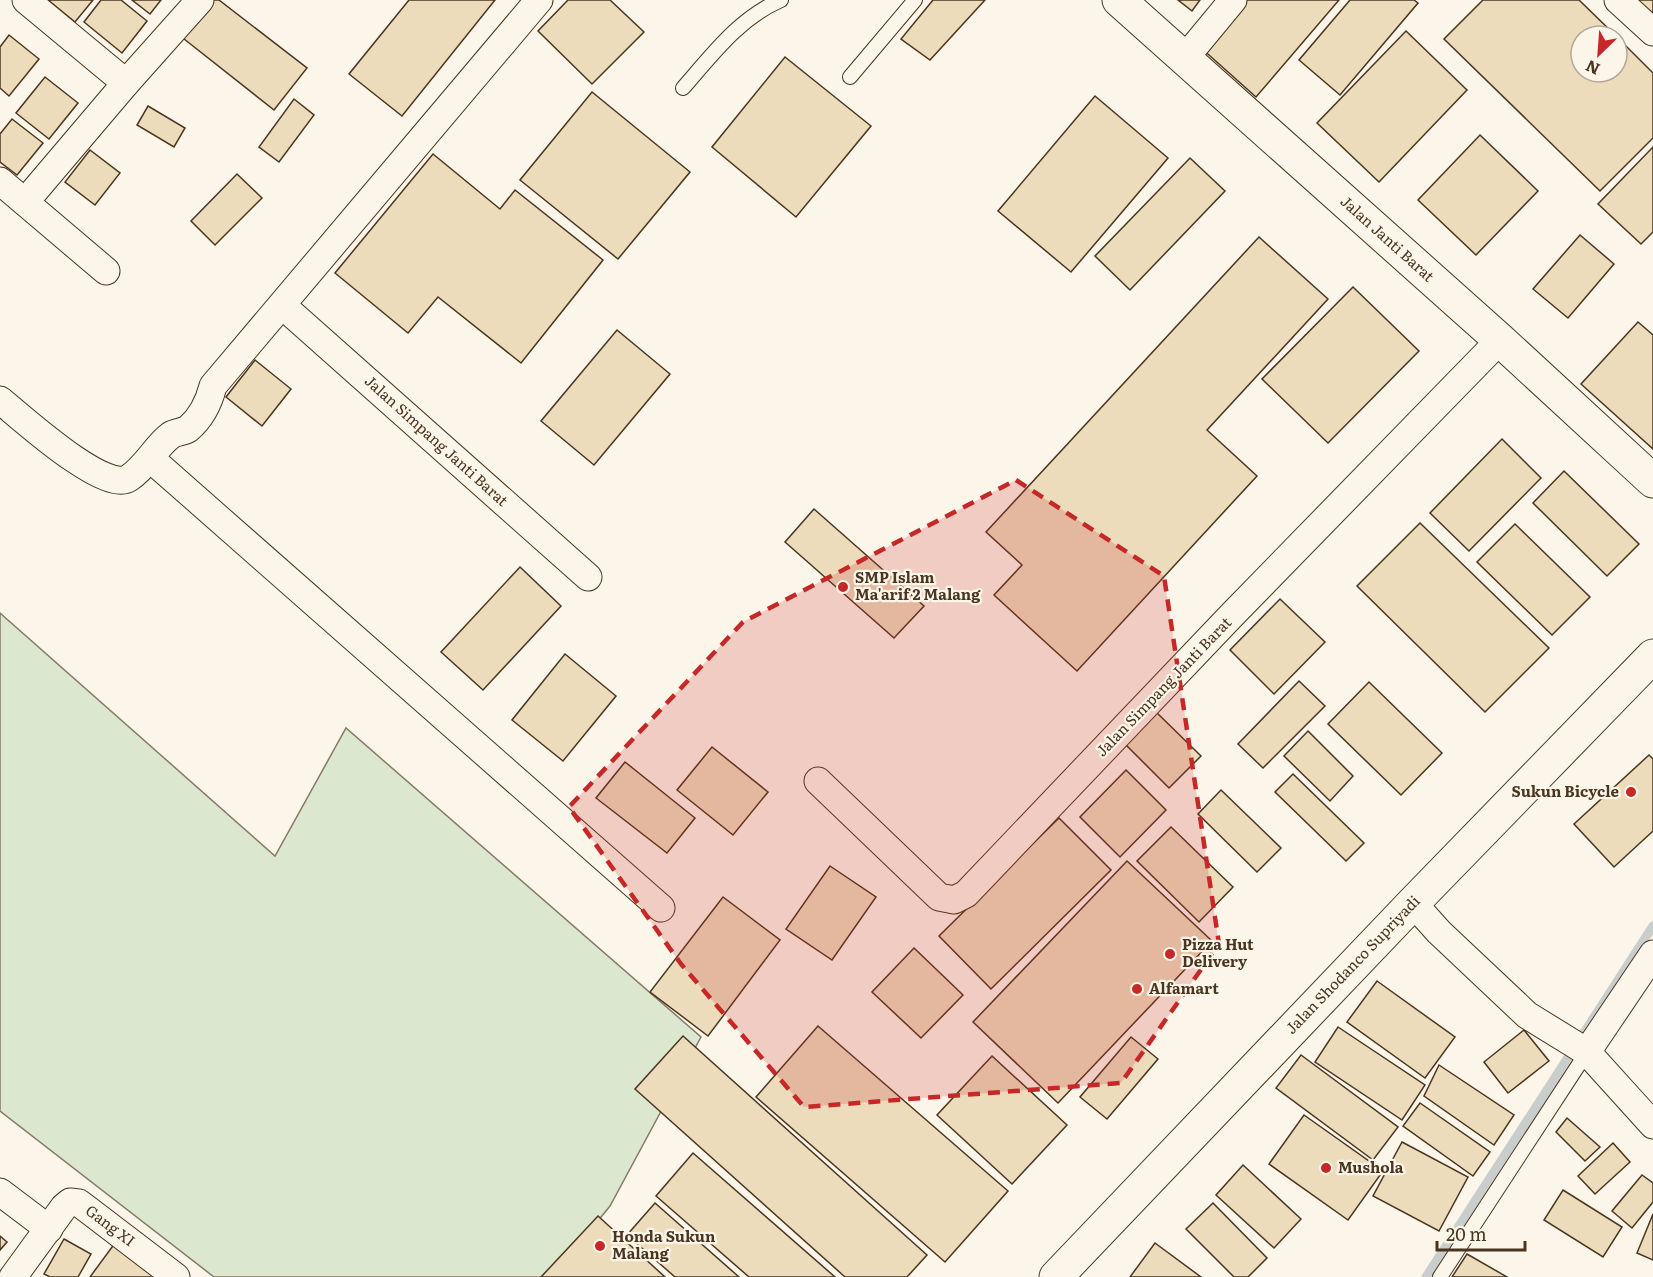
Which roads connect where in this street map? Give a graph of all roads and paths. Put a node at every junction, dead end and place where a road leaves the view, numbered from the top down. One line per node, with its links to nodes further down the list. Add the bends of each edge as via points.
1 (26, 0): 12 (street)
2 (200, 0): 12 (street)
3 (539, 0): 17 (street)
4 (781, 0): 13 (lane, via 760,9 736,28)
5 (915, 0): 11 (lane)
6 (1119, 0): 10 (main road, Jalan Janti Barat)
7 (1233, 0): 10 (street)
8 (1618, 0): 9 (street)
9 (1653, 32)
10 (1185, 58): 18 (main road, Jalan Janti Barat)
11 (850, 77)
12 (126, 83): 15 (street)
13 (683, 88)
14 (0, 181): 15 (street)
15 (25, 202): 16 (street)
16 (106, 271)
17 (283, 306): 20 (street, via 213,386 209,403 187,430 171,435); 22 (street, Jalan Simpang Janti Barat)
18 (1500, 340): 21 (main road, Jalan Janti Barat); 24 (street, Jalan Simpang Janti Barat, via 966,894 954,900 939,897)
19 (0, 400): 20 (street, via 78,462 112,480 127,480)
20 (150, 459): 26 (street)
21 (1653, 481)
22 (588, 577)
23 (1653, 656): 25 (main road, Jalan Shodanco Supriyadi)
24 (818, 781)
25 (1413, 903): 28 (street, via 1527,1015); 34 (main road, Jalan Shodanco Supriyadi)
26 (661, 908)
27 (1653, 954): 28 (street)
28 (1579, 1047): 29 (street); 35 (lane)
29 (1653, 1125)
30 (0, 1192): 31 (street)
31 (49, 1229): 32 (street, Gang XI); 33 (street, Gang XI, via 64,1206 79,1203)
32 (13, 1277)
33 (176, 1277)
34 (1056, 1277)
35 (1440, 1277)

